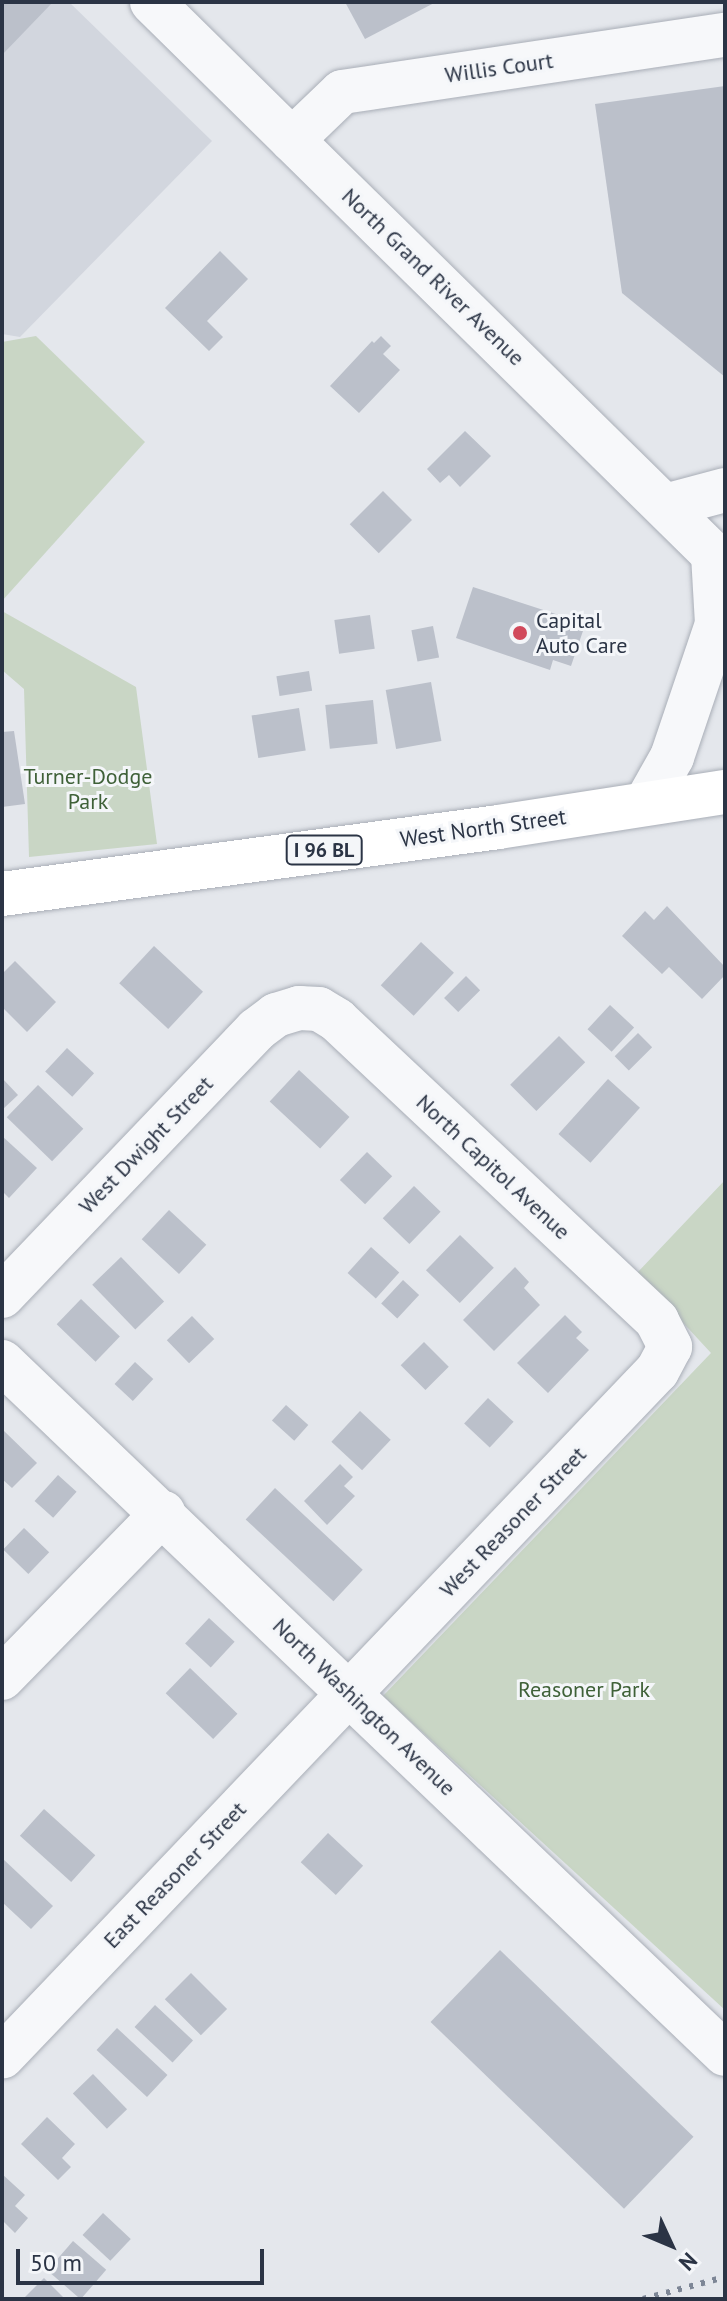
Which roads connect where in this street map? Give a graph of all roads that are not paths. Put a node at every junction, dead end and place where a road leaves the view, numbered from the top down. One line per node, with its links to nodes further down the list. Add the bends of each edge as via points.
1 (152, 2): 3 (street, North Grand River Avenue)
2 (725, 35): 3 (street, Willis Court, via 342,92)
3 (292, 140): 5 (street, North Grand River Avenue)
4 (725, 490): 5 (street)
5 (665, 506): 6 (street, North Grand River Avenue)
6 (719, 560): 8 (street, North Grand River Avenue, via 717,624 672,757)
7 (725, 792): 8 (main road, West North Street / I 96 BL)
8 (646, 803): 9 (main road, West North Street / I 96 BL)
9 (2, 894)
10 (299, 1008): 11 (street, West Dwight Street, via 276,1015 256,1030); 12 (street, North Capitol Avenue, via 319,1009 337,1020 657,1321)
11 (2, 1296)
12 (670, 1347): 16 (street, West Reasoner Street, via 657,1371)
13 (2, 1362): 14 (street, North Washington Avenue)
14 (163, 1513): 15 (street); 16 (street, North Washington Avenue)
15 (2, 1678)
16 (349, 1693): 17 (street, North Washington Avenue); 18 (street, East Reasoner Street)
17 (725, 2054)
18 (2, 2057)

